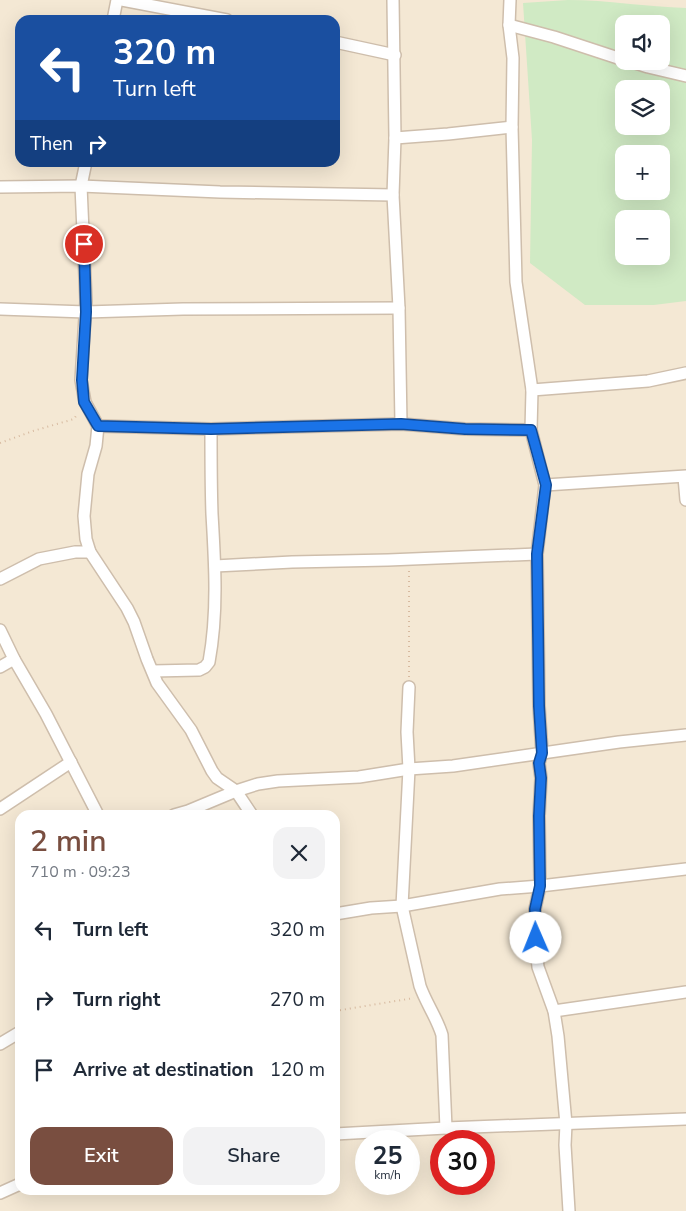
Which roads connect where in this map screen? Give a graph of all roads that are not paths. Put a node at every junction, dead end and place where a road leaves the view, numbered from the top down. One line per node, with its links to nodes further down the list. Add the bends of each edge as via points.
1 (116, 0): 5 (street)
2 (122, 0): 6 (street)
3 (393, 0): 9 (street)
4 (510, 0): 7 (street)
5 (114, 15)
6 (201, 15)
7 (509, 25): 10 (street); 13 (street, via 513,58)
8 (340, 43): 9 (street)
9 (395, 55): 14 (street)
10 (615, 57)
11 (661, 70): 12 (street)
12 (686, 76)
13 (512, 128): 14 (street); 23 (street, via 516,282)
14 (395, 138): 18 (street)
15 (85, 167): 17 (street)
16 (0, 186): 17 (street)
17 (81, 186): 18 (street); 21 (street)
18 (393, 195): 19 (street)
19 (399, 308): 21 (street); 24 (street)
20 (0, 309): 21 (street)
21 (86, 312): 25 (street, via 84,402)
22 (686, 373): 23 (street, via 648,381)
23 (532, 390): 27 (street)
24 (401, 424): 26 (street); 27 (street)
25 (98, 426): 26 (street); 31 (street, via 88,474 84,516)
26 (211, 429): 33 (street)
27 (531, 430): 29 (street)
28 (685, 477): 29 (street); 30 (street)
29 (546, 485): 32 (street)
30 (686, 500)
31 (90, 552): 34 (street, via 39,559); 38 (street, via 127,608)
32 (537, 554): 33 (street); 41 (street)
33 (216, 566): 38 (street, via 215,621 209,662 199,670)
34 (0, 579)
35 (0, 630): 36 (street)
36 (14, 659): 37 (street); 42 (street)
37 (0, 668)
38 (153, 671): 44 (street, via 157,683 191,730 212,771)
39 (409, 686): 43 (street)
40 (686, 735): 41 (street)
41 (542, 753): 43 (street); 50 (street, via 539,763)
42 (71, 762): 45 (street); 46 (street)
43 (409, 769): 44 (street, via 359,777 278,781); 51 (street)
44 (236, 791): 47 (street); 48 (street)
45 (0, 809)
46 (95, 810)
47 (190, 810)
48 (249, 810)
49 (686, 869): 50 (street)
50 (540, 886): 51 (street, via 500,889); 54 (street, via 535,909 538,967)
51 (402, 906): 52 (street); 59 (street, via 420,986 442,1035)
52 (340, 913)
53 (686, 992): 54 (street)
54 (554, 1011): 58 (street)
55 (15, 1035): 56 (street)
56 (0, 1044)
57 (686, 1119): 58 (street)
58 (566, 1124): 59 (street); 63 (street)
59 (446, 1128): 60 (street)
60 (340, 1134)
61 (15, 1186): 62 (street)
62 (0, 1193)
63 (569, 1211)

